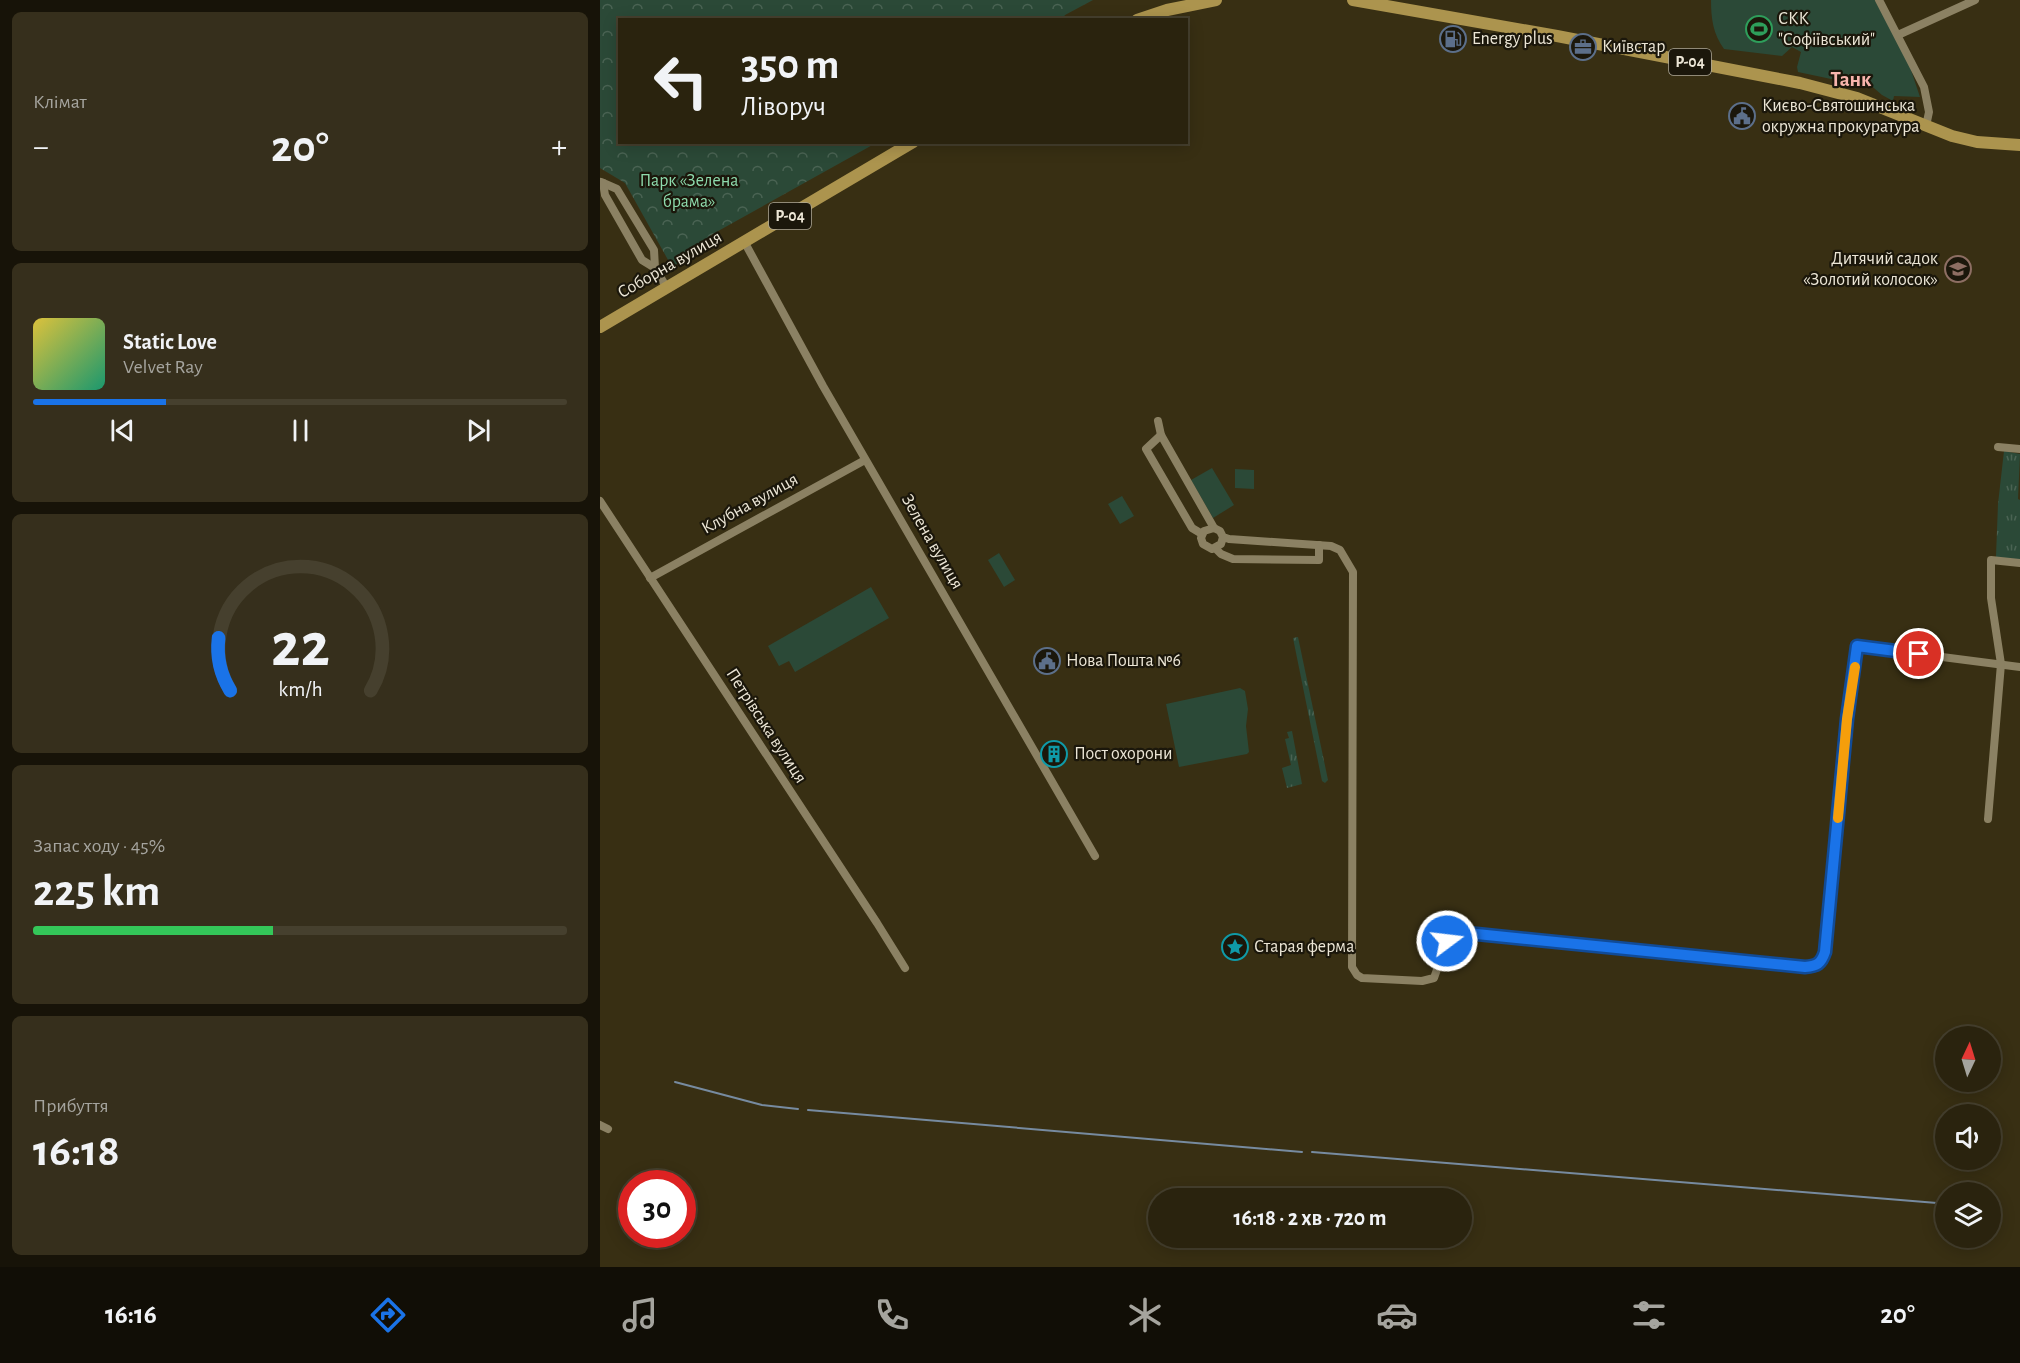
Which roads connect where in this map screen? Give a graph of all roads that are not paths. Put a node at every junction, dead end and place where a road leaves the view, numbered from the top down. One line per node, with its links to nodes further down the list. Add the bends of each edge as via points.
1 (1216, 0): 5 (main road)
2 (1353, 0): 7 (main road, Р-04, via 1800,83 1863,100)
3 (1879, 0): 6 (street)
4 (1975, 0): 6 (street)
5 (1143, 18)
6 (1898, 35): 7 (street, via 1927,97)
7 (1926, 126): 9 (main road, Р-04, via 1965,140)
8 (910, 144): 11 (main road, Соборна вулиця / Р-04)
9 (2020, 146)
10 (602, 182): 12 (street, via 605,195 642,260); 12 (street, via 618,189 654,250)
11 (745, 243): 13 (main road, Соборна вулиця / Р-04); 19 (street, Зелена вулиця)
12 (655, 268): 13 (street)
13 (667, 288): 14 (main road, Соборна вулиця / Р-04)
14 (600, 327)
15 (1158, 421): 16 (street)
16 (1161, 435): 21 (street); 22 (street, via 1146,448 1192,528)
17 (1998, 447): 18 (street)
18 (2020, 449)
19 (865, 459): 27 (street, Клубна вулиця); 31 (street, Зелена вулиця)
20 (600, 501): 27 (street, Петрівська вулиця)
21 (1214, 528): 22 (street); 23 (street)
22 (1202, 534): 25 (street, via 1203,544)
23 (1223, 537): 24 (street); 25 (street)
24 (1319, 545): 25 (street, via 1319,560 1233,559); 28 (street, via 1340,550 1353,572 1352,967 1362,978 1434,978 1447,941 1458,933 1816,966 1825,952 1857,646)
25 (1216, 549)
26 (2020, 563): 28 (street, via 1991,560 1990,598)
27 (650, 578): 32 (street, Петрівська вулиця)
28 (2001, 664): 29 (street); 30 (street)
29 (2020, 667)
30 (1988, 819)
31 (1095, 856)
32 (904, 968)

